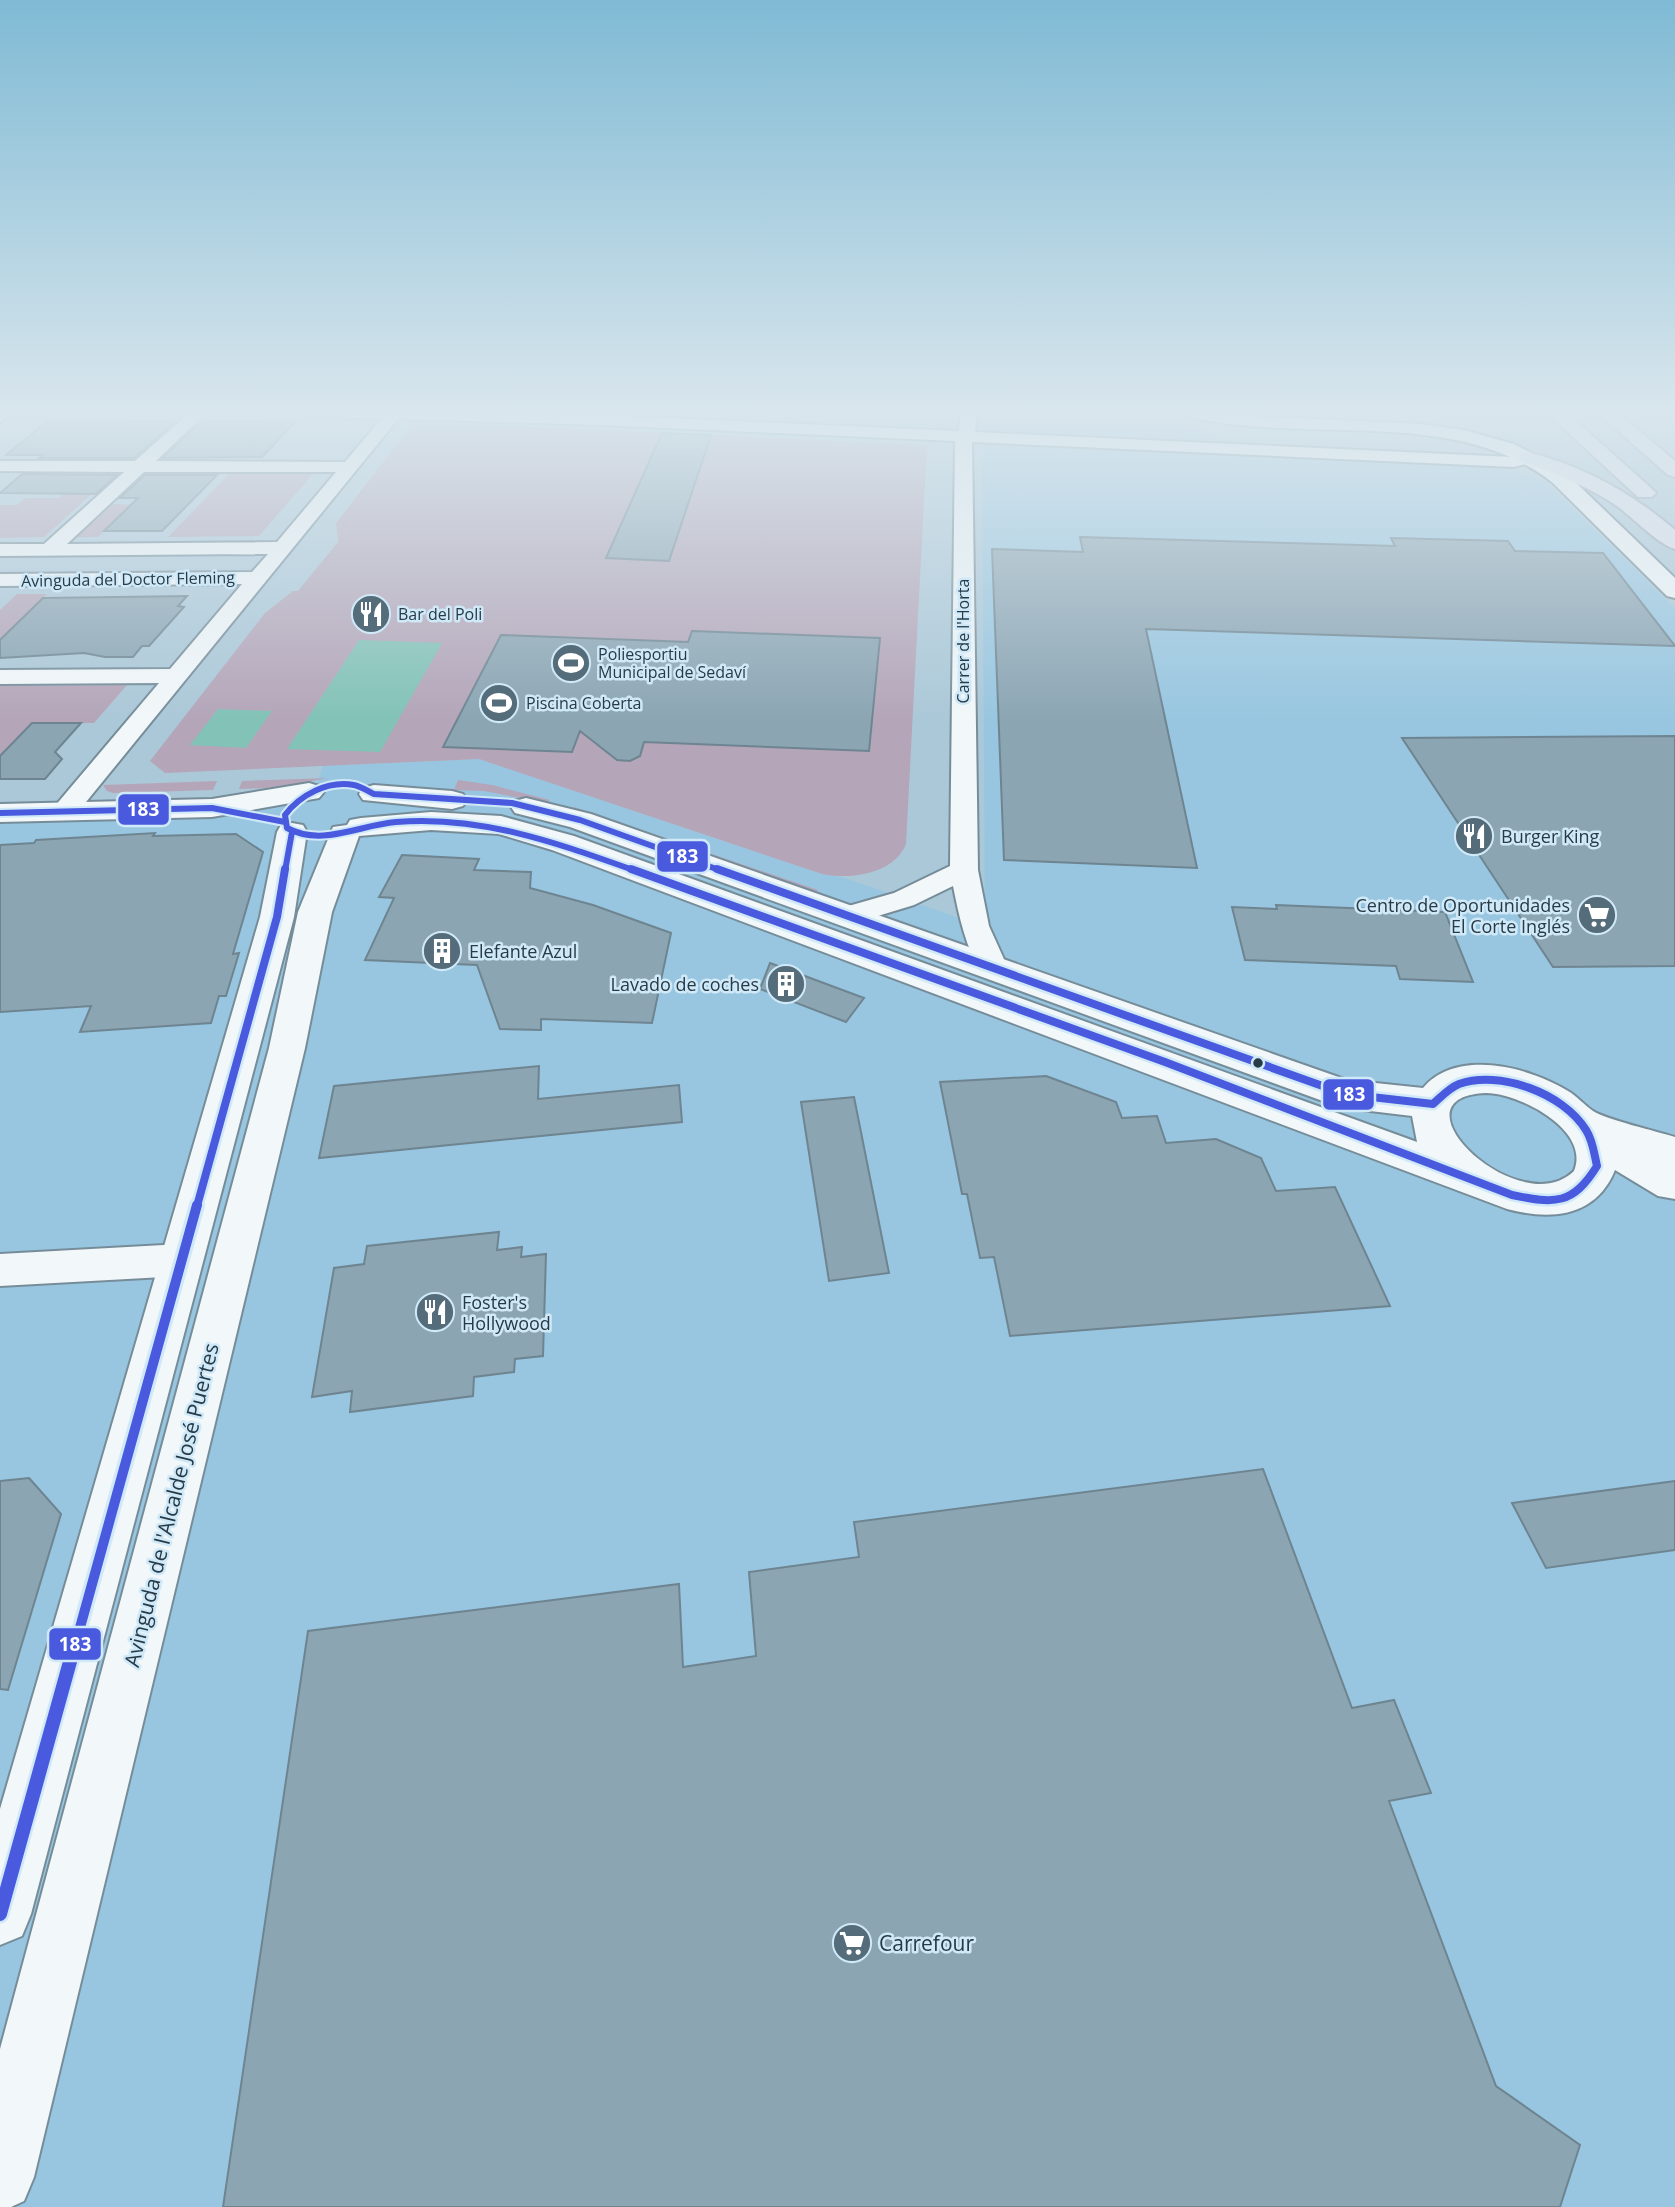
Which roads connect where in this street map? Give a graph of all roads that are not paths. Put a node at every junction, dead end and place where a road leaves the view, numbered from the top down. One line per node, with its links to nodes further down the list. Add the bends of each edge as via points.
1 (86, 516): 8 (street)
2 (307, 516): 7 (street)
3 (962, 516): 19 (street, Carrer de l'Horta)
4 (1598, 516): 12 (street)
5 (1645, 516): 6 (highway)
6 (1675, 542)
7 (281, 548): 8 (street, Avinguda del Doctor Fleming); 10 (street)
8 (50, 549): 9 (street, Avinguda del Doctor Fleming)
9 (0, 550)
10 (257, 578): 11 (street, Avinguda del Doctor Fleming); 13 (street)
11 (4, 584)
12 (1675, 591)
13 (176, 676): 14 (street); 16 (street)
14 (0, 677)
15 (0, 813): 16 (street)
16 (64, 813): 17 (street, via 212,808)
17 (295, 816): 18 (street, via 315,838); 18 (street, via 323,787 354,785); 27 (street, via 277,917)
18 (360, 819): 20 (street, via 512,803 569,817); 25 (street, via 500,825 563,843); 30 (street, Avinguda de l'Alcalde José Puertes, via 315,912 287,1048)
19 (964, 870): 20 (street, via 904,899); 21 (street, Carrer de l'Horta, via 975,926)
20 (848, 916): 21 (street)
21 (993, 968): 22 (street, via 1345,1094)
22 (1433, 1104): 23 (street, via 1455,1084 1492,1079 1538,1092 1561,1105); 25 (street, via 1430,1121 1436,1141)
23 (1584, 1128): 24 (street); 26 (street, via 1595,1150 1597,1165)
24 (1674, 1174): 26 (street)
25 (1472, 1178): 26 (street, via 1500,1191 1541,1199 1576,1192)
26 (1591, 1179)
27 (182, 1259): 28 (street); 29 (street)
28 (0, 1270)
29 (0, 1914)
30 (0, 2177)

